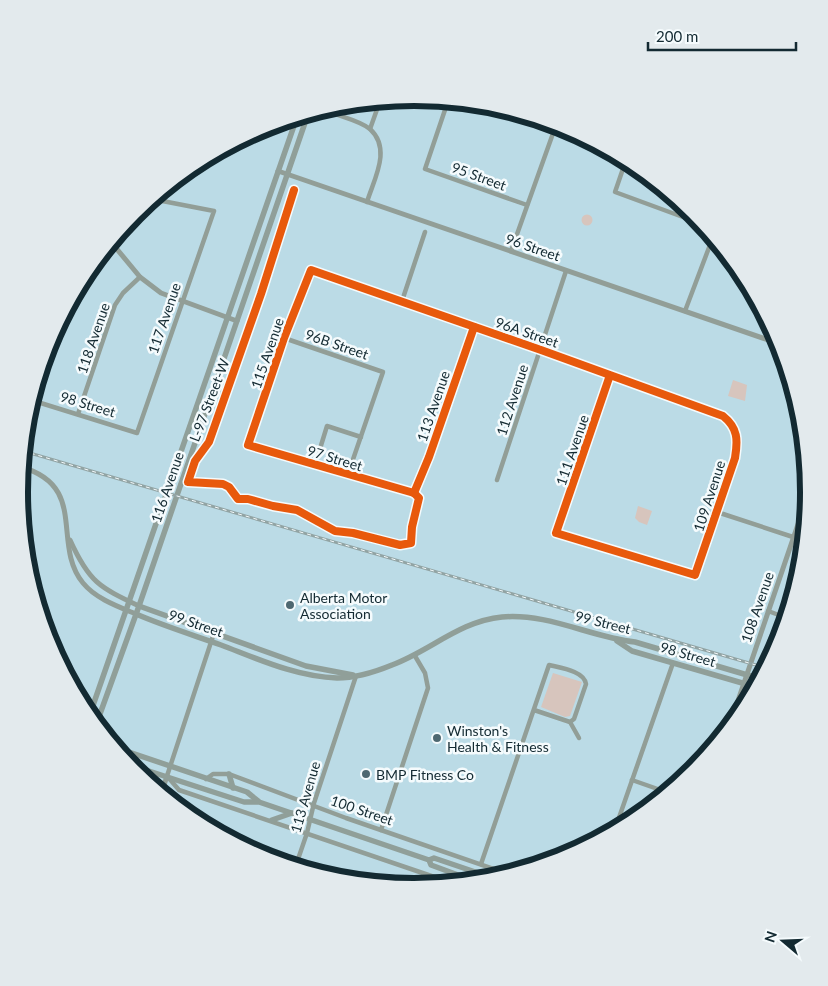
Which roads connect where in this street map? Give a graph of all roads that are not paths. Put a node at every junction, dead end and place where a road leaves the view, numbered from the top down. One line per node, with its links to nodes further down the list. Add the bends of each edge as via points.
1 (377, 108): 6 (street)
2 (446, 108): 13 (street, 95 Street, via 425,169)
3 (336, 115): 6 (street)
4 (305, 123): 10 (main road, 116 Avenue)
5 (294, 126): 9 (main road, 116 Avenue)
6 (370, 129): 12 (street, via 381,145 382,156)
7 (552, 132): 13 (street)
8 (623, 168): 14 (street, via 614,192)
9 (278, 171): 10 (street, 96 Street); 25 (main road, 116 Avenue)
10 (288, 174): 12 (street, 96 Street); 26 (main road, 116 Avenue)
11 (161, 201): 22 (street, 117 Avenue, via 214,211)
12 (367, 202): 18 (street, 96 Street)
13 (527, 205): 18 (street)
14 (685, 218)
15 (425, 232): 23 (street)
16 (710, 244): 24 (street)
17 (115, 247): 21 (street)
18 (511, 252): 20 (street, 96 Street)
19 (310, 270): 23 (street, 96A Street); 28 (street, 115 Avenue)
20 (566, 270): 24 (street, 96 Street); 30 (street, 112 Avenue)
21 (140, 277): 22 (street, via 161,293); 33 (street, 118 Avenue, via 115,305)
22 (182, 301): 25 (street); 35 (street, 117 Avenue)
23 (402, 301): 27 (street, 96A Street)
24 (685, 311): 29 (street, 96 Street)
25 (228, 318): 26 (street); 43 (main road, 116 Avenue)
26 (236, 321): 44 (main road, 116 Avenue)
27 (474, 327): 30 (street, 96A Street); 42 (street, 113 Avenue)
28 (284, 338): 36 (street, 96B Street, via 383,372); 37 (street, 115 Avenue)
29 (769, 340)
30 (541, 350): 31 (street, 96A Street); 41 (street, 112 Avenue)
31 (610, 375): 34 (street, 96A Street, via 723,416); 49 (street, 111 Avenue, via 556,533)
32 (39, 402): 33 (street, 98 Street)
33 (78, 414): 35 (street, 98 Street)
34 (732, 424): 45 (street, 109 Avenue, via 738,440 735,458)
35 (137, 433)
36 (360, 437): 38 (street, 97 Street, via 328,426); 40 (street)
37 (248, 445): 38 (street, 97 Street)
38 (315, 465): 40 (street, 97 Street)
39 (28, 469): 47 (street, 99 Street, via 38,473 57,490)
40 (348, 474): 42 (street, 97 Street)
41 (497, 480)
42 (414, 493)
43 (163, 507): 44 (main road); 50 (main road, 116 Avenue)
44 (172, 510): 51 (main road, 116 Avenue)
45 (717, 512): 48 (street); 49 (street, 109 Avenue)
46 (800, 518): 48 (street, 108 Avenue)
47 (69, 537): 50 (street, 99 Street, via 92,580); 52 (street, 99 Street, via 71,560 83,582 94,593)
48 (793, 538): 53 (street, 108 Avenue)
49 (695, 575)
50 (129, 601): 51 (street, 99 Street); 52 (main road, 116 Avenue)
51 (139, 606): 54 (main road, 116 Avenue); 56 (main road, 99 Street)
52 (126, 610): 54 (street, 99 Street); 67 (main road, 116 Avenue)
53 (768, 611): 55 (street); 62 (street, 108 Avenue)
54 (136, 614): 58 (main road, 99 Street); 72 (main road, 116 Avenue)
55 (780, 616)
56 (214, 633): 58 (street); 63 (main road, 99 Street, via 306,666)
57 (615, 640): 59 (main road, 99 Street, via 635,642); 60 (main road, 99 Street, via 536,618 503,617 458,630); 61 (main road, 98 Street, via 632,651)
58 (211, 641): 63 (main road, 99 Street, via 302,673); 76 (street)
59 (676, 654): 62 (main road, 98 Street)
60 (415, 656): 63 (main road, 99 Street); 91 (street, via 426,673 428,688)
61 (673, 663): 65 (main road, 98 Street); 81 (street)
62 (746, 675): 64 (main road, 98 Street); 65 (street, 108 Avenue)
63 (356, 676): 86 (street, 113 Avenue)
64 (754, 677)
65 (744, 684): 66 (main road, 98 Street); 69 (street, 108 Avenue)
66 (749, 685)
67 (97, 694): 68 (main road); 70 (main road, 116 Avenue)
68 (90, 704)
69 (736, 706)
70 (92, 707)
71 (534, 710): 73 (street); 73 (street, via 549,665 581,675 586,684 574,719); 95 (street)
72 (99, 717)
73 (570, 722): 74 (street)
74 (579, 738)
75 (126, 751): 76 (main road, 100 Street)
76 (170, 765): 79 (street); 80 (main road, 100 Street)
77 (144, 769): 79 (main road, 100 Street)
78 (229, 774): 80 (street, via 213,774); 83 (main road); 86 (street, 100 Street)
79 (167, 776): 82 (street); 85 (main road, 100 Street, via 244,802); 88 (street, 100 Street, via 179,790)
80 (206, 779): 83 (main road, 100 Street)
81 (632, 780): 84 (street); 90 (street)
82 (163, 787)
83 (233, 788): 85 (main road, 100 Street, via 246,792)
84 (661, 790)
85 (259, 802): 87 (main road, 100 Street)
86 (312, 806): 89 (street, 113 Avenue); 91 (street, 100 Street)
87 (292, 814): 88 (main road); 89 (main road, 100 Street)
88 (272, 820): 92 (street, 100 Street)
89 (310, 820): 92 (street, 113 Avenue); 93 (main road, 100 Street)
90 (618, 821)
91 (381, 830): 95 (street, 100 Street)
92 (307, 833): 94 (street, 113 Avenue); 99 (street, 100 Street)
93 (429, 860): 97 (main road, 100 Street, via 434,858); 98 (main road, 100 Street, via 431,864)
94 (297, 861)
95 (481, 864): 96 (street, 100 Street)
96 (497, 870)
97 (480, 873)
98 (461, 876)
99 (439, 879)

